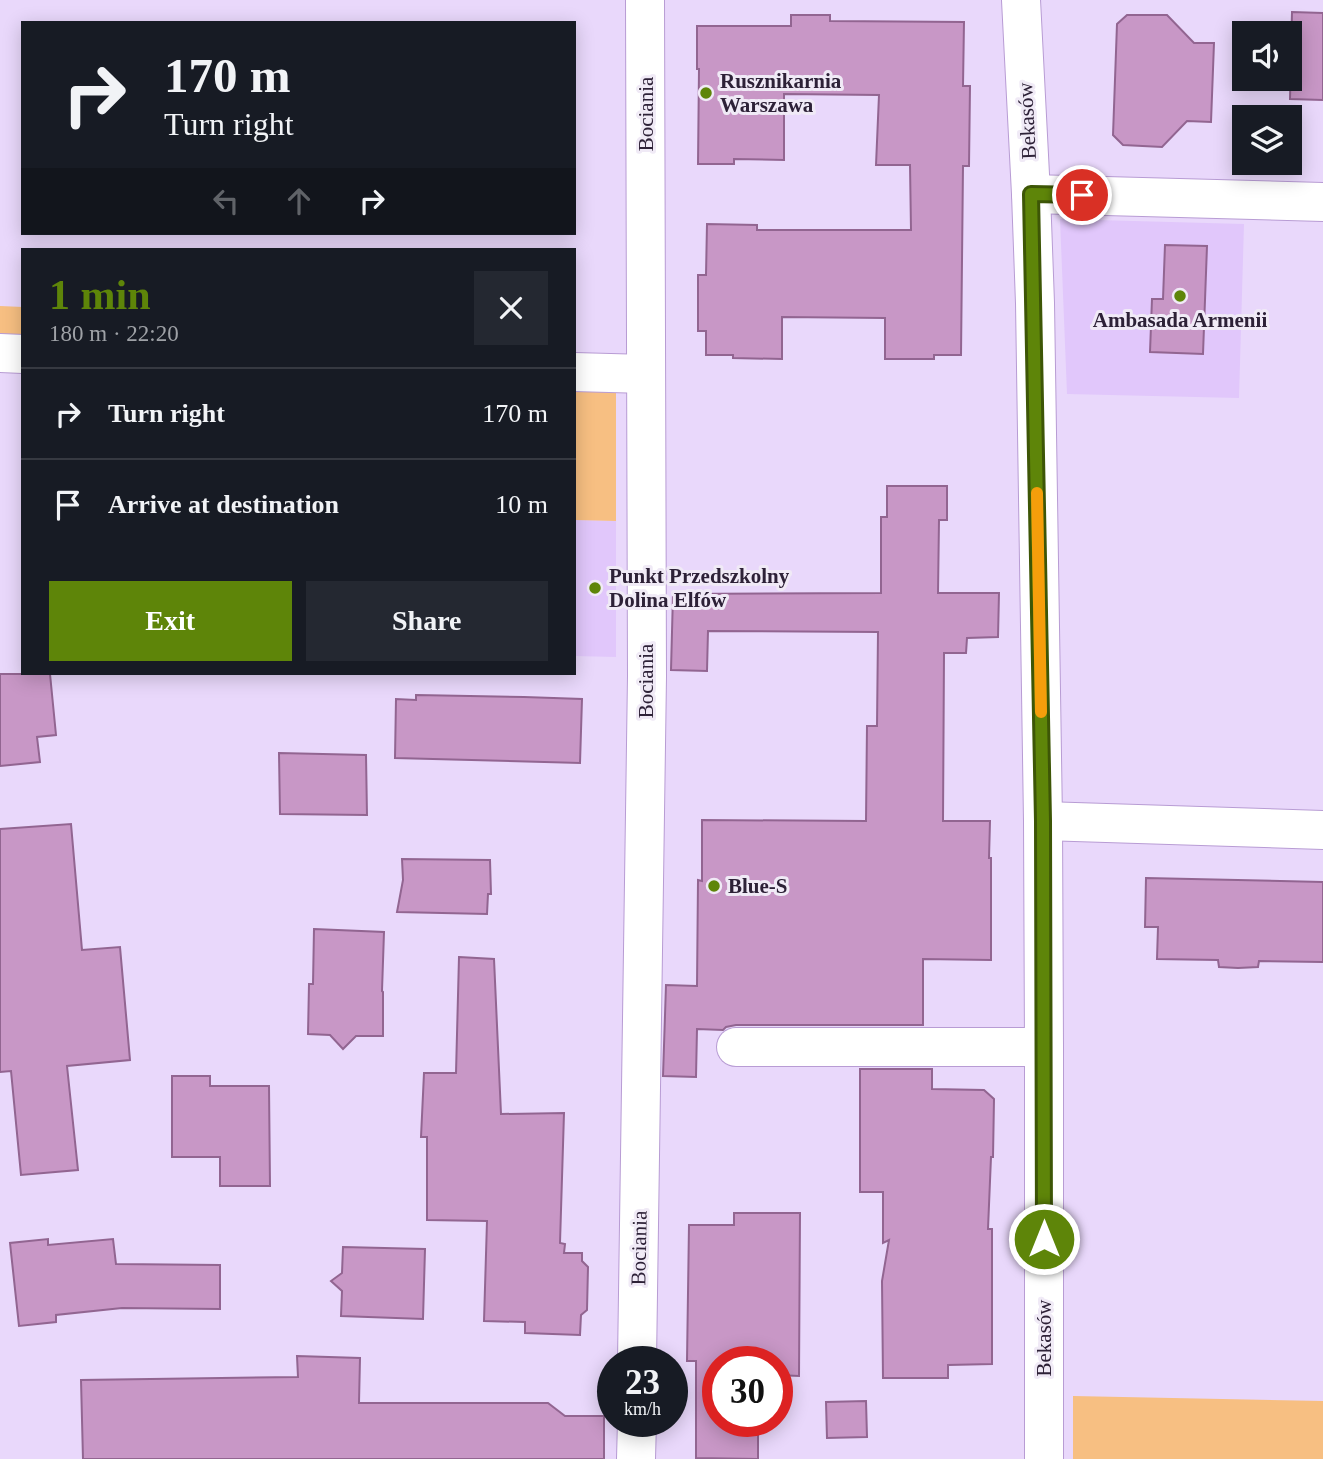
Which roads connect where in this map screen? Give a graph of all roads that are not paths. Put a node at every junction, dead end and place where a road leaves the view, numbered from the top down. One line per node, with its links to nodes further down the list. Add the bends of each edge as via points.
1 (645, 0): 8 (street, Bociania)
2 (1021, 0): 3 (street, Bekasów)
3 (1031, 194): 4 (street); 9 (street, Bekasów)
4 (1323, 202)
5 (0, 354): 6 (street)
6 (21, 354)
7 (576, 372): 8 (street)
8 (646, 374): 13 (street, Bociania, via 647,688)
9 (1043, 821): 10 (street); 11 (street, Bekasów)
10 (1323, 830)
11 (1044, 1046): 12 (street); 16 (street, Bekasów)
12 (736, 1047)
13 (638, 1346)
14 (637, 1437): 15 (street)
15 (636, 1459)
16 (1044, 1459)

